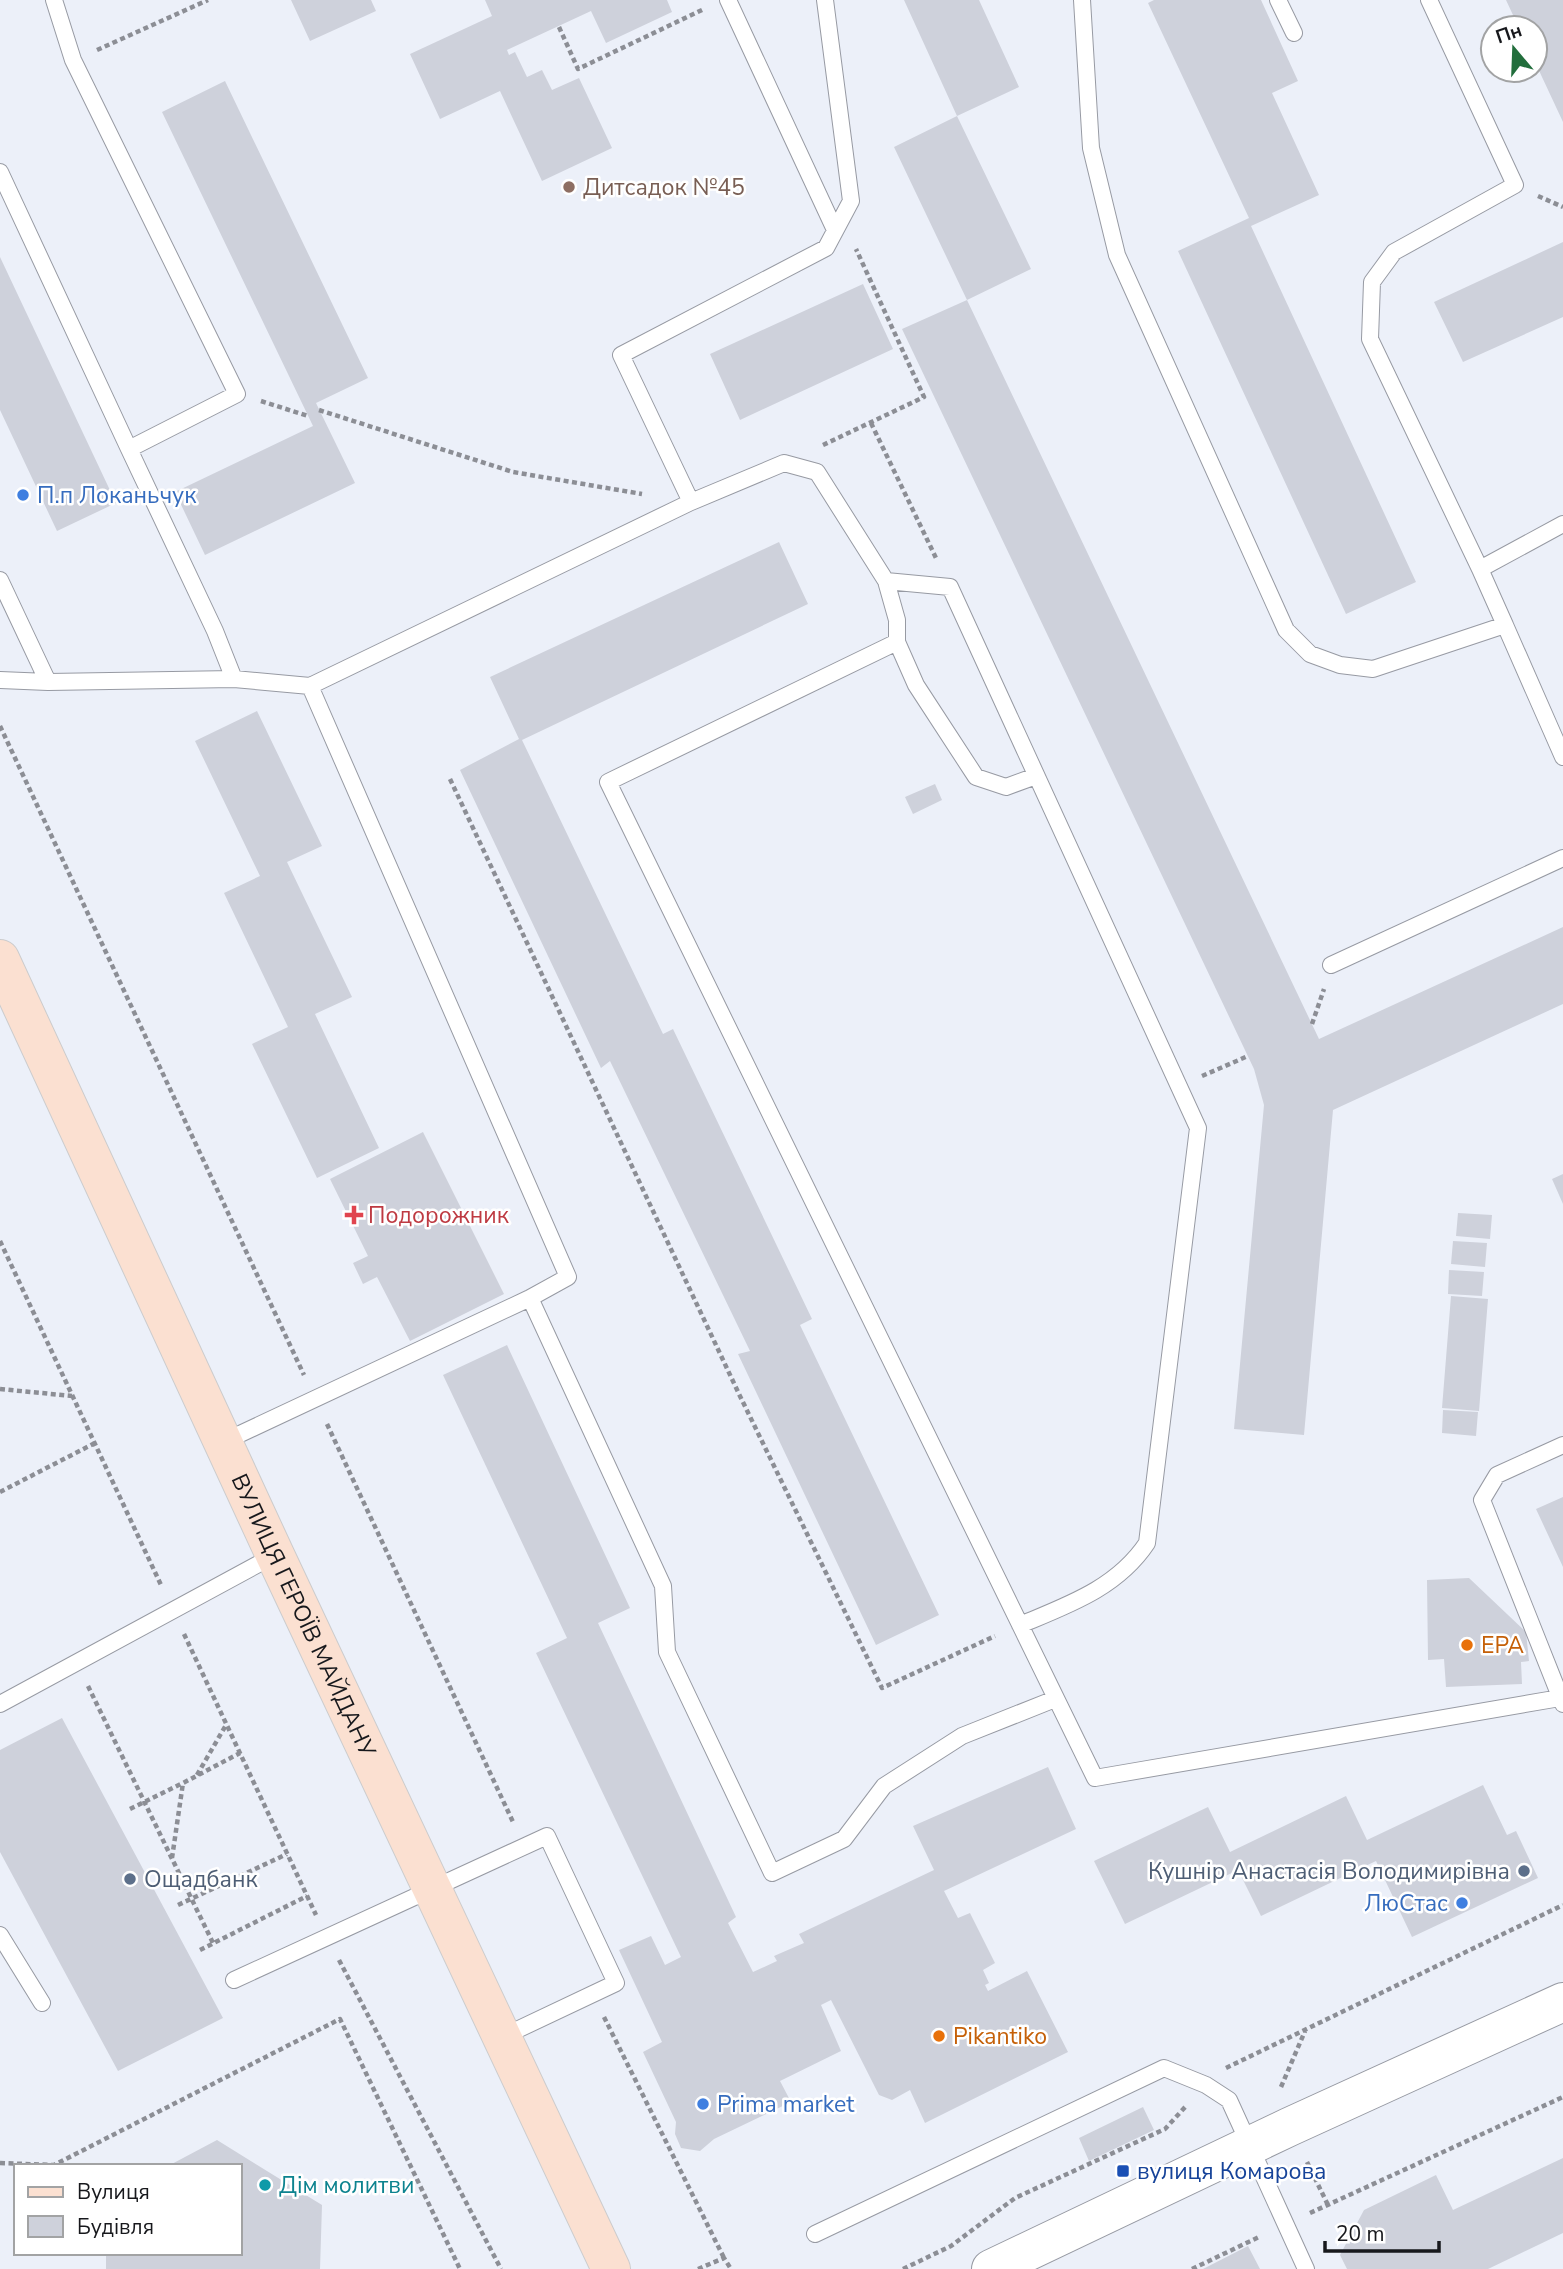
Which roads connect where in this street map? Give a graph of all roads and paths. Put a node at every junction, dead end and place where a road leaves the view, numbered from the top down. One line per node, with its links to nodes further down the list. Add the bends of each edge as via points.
1 (54, 0): 11 (lane)
2 (208, 0): 11 (path)
3 (729, 0): 13 (lane)
4 (824, 0): 13 (lane, via 850,201)
5 (1082, 0): 26 (lane, via 1091,148 1117,255 1286,630 1310,654 1340,665 1373,669)
6 (1278, 0): 10 (lane)
7 (1429, 0): 22 (lane, via 1515,185 1394,253 1372,282 1370,339)
8 (711, 6): 9 (path, via 578,69)
9 (559, 27)
10 (1294, 33)
11 (73, 60): 14 (lane)
12 (0, 172): 18 (lane)
13 (835, 230): 17 (path, via 851,238 924,397); 20 (lane, via 826,248 621,355)
14 (237, 394): 16 (path); 18 (lane)
15 (319, 410): 20 (path, via 513,472)
16 (308, 415)
17 (871, 423): 19 (path); 25 (path)
18 (130, 449): 28 (lane)
19 (784, 463): 20 (lane); 24 (lane, via 817,472)
20 (691, 502): 31 (lane)
21 (1563, 524): 22 (lane)
22 (1480, 569): 26 (lane)
23 (0, 580): 30 (lane)
24 (886, 581): 25 (lane); 27 (lane, via 897,620)
25 (950, 587): 34 (lane)
26 (1505, 625): 33 (lane)
27 (897, 642): 34 (lane, via 916,685 976,777 1006,787); 53 (lane, via 608,782)
28 (234, 679): 30 (lane); 31 (lane)
29 (0, 680): 30 (lane)
30 (48, 682)
31 (310, 686): 43 (lane, via 568,1277)
32 (1, 730): 46 (path)
33 (1563, 757)
34 (1036, 776): 41 (lane)
35 (450, 779): 53 (path, via 882,1688)
36 (1563, 858): 38 (lane)
37 (0, 959): 47 (main road, ВУЛИЦЯ ГЕРОЇВ МАЙДАНУ)
38 (1331, 965): 39 (path)
39 (1312, 1024)
40 (1248, 1056): 41 (path)
41 (1179, 1086): 53 (lane, via 1198,1128 1147,1543 1133,1563 1085,1598)
42 (0, 1241): 45 (path)
43 (530, 1297): 46 (lane); 55 (lane, via 663,1586 667,1652 772,1873 844,1839 884,1786 962,1736)
44 (0, 1389): 45 (path)
45 (73, 1396): 48 (path)
46 (316, 1400): 47 (lane); 64 (path)
47 (223, 1442): 51 (main road, ВУЛИЦЯ ГЕРОЇВ МАЙДАНУ)
48 (94, 1443): 50 (path); 52 (path)
49 (1563, 1445): 56 (lane, via 1497,1475 1482,1500)
50 (0, 1492)
51 (275, 1555): 52 (lane); 67 (main road, ВУЛИЦЯ ГЕРОЇВ МАЙДАНУ)
52 (173, 1611): 54 (lane); 58 (path)
53 (1020, 1625): 55 (lane)
54 (77, 1663): 57 (lane); 62 (path)
55 (1055, 1699): 56 (lane, via 1095,1778)
56 (1561, 1701)
57 (0, 1704)
58 (226, 1724): 59 (path); 60 (path)
59 (240, 1753): 60 (path); 65 (path)
60 (196, 1776): 61 (path)
61 (183, 1783): 62 (path); 66 (path)
62 (145, 1803): 63 (path); 66 (path)
63 (130, 1809)
64 (524, 1847): 67 (lane); 76 (lane, via 547,1836 616,1983)
65 (287, 1854): 68 (path); 69 (path)
66 (172, 1859): 69 (path)
67 (432, 1888): 72 (lane); 80 (main road, ВУЛИЦЯ ГЕРОЇВ МАЙДАНУ)
68 (307, 1896): 72 (path); 73 (path)
69 (191, 1899): 70 (path); 73 (path)
70 (178, 1905)
71 (0, 1935): 78 (lane)
72 (327, 1936): 75 (lane); 91 (path)
73 (213, 1943): 74 (path)
74 (200, 1950)
75 (234, 1980)
76 (593, 1994): 80 (lane); 89 (path)
77 (1563, 2002): 83 (main road)
78 (42, 2003)
79 (1306, 2030): 82 (path)
80 (502, 2037): 92 (main road, ВУЛИЦЯ ГЕРОЇВ МАЙДАНУ)
81 (1563, 2097): 87 (path)
82 (1276, 2098)
83 (1250, 2147): 87 (lane); 88 (lane, via 1229,2101 1206,2085 1164,2068); 95 (main road)
84 (0, 2163): 85 (path)
85 (27, 2164)
86 (56, 2164): 90 (path, via 340,2019)
87 (1285, 2225): 96 (path); 97 (lane)
88 (815, 2234)
89 (724, 2258): 93 (path); 94 (path)
90 (460, 2269)
91 (501, 2269)
92 (611, 2269)
93 (698, 2269)
94 (731, 2269)
95 (991, 2269)
96 (1192, 2269)
97 (1306, 2269)

